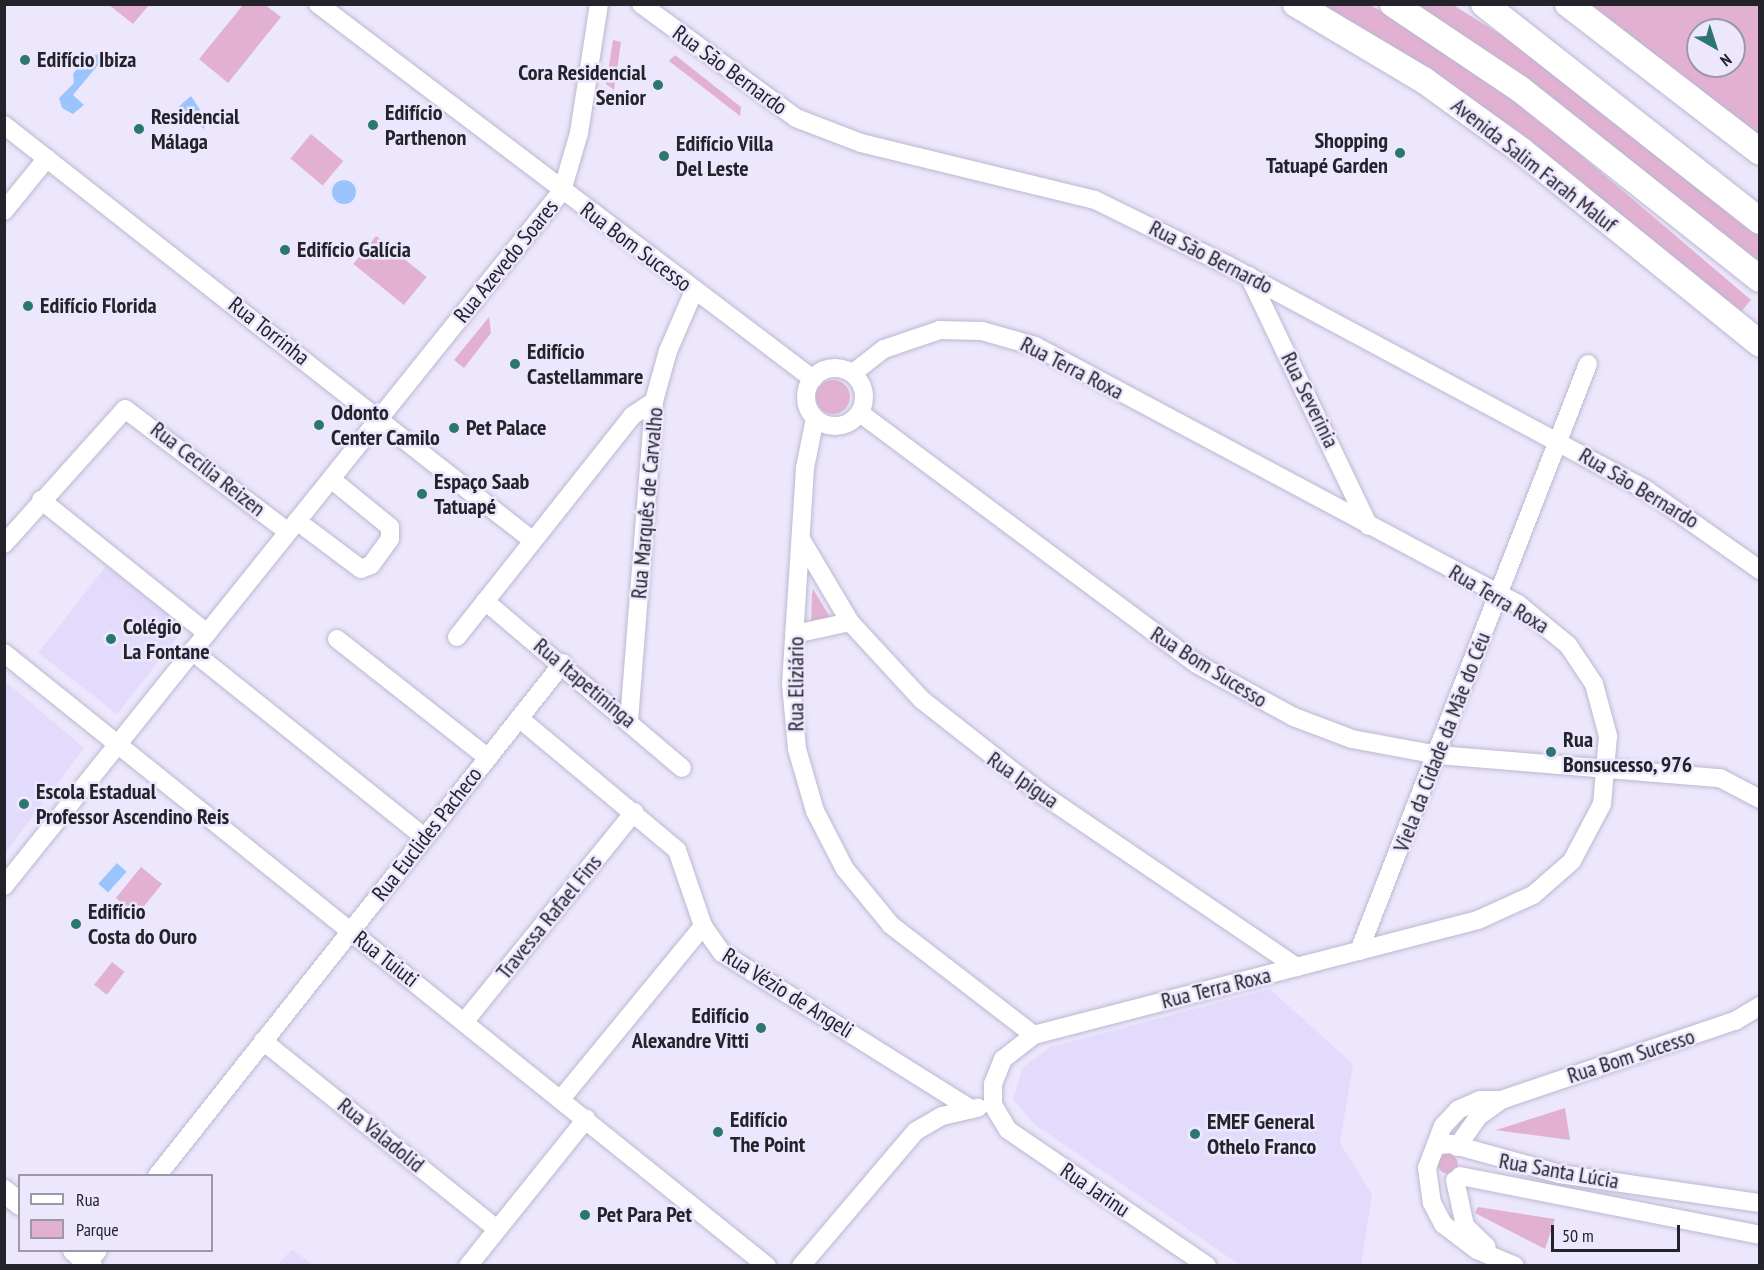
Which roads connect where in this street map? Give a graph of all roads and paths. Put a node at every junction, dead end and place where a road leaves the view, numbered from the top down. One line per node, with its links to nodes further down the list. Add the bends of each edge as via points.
1 (318, 4): 11 (street, Rua Bom Sucesso)
2 (599, 4): 11 (street, Rua Azevedo Soares, via 579,133)
3 (641, 4): 15 (street, Rua São Bernardo, via 796,118 861,143 1095,200)
4 (1296, 4): 19 (highway, Avenida Salim Farah Maluf, via 1425,81 1522,151)
5 (1393, 4): 14 (highway, via 1520,89)
6 (1484, 4): 13 (highway)
7 (1568, 4): 9 (highway)
8 (4, 125): 10 (street, Rua Torrinha)
9 (1760, 152)
10 (47, 158): 12 (street); 25 (street, Rua Torrinha)
11 (562, 191): 18 (street, Rua Bom Sucesso); 25 (street, Rua Azevedo Soares)
12 (4, 211)
13 (1760, 221)
14 (1691, 226): 16 (highway); 17 (highway)
15 (1249, 276): 27 (street, Rua São Bernardo); 30 (street, Rua Severinia)
16 (1760, 279)
17 (1760, 289)
18 (694, 291): 22 (street, Rua Bom Sucesso); 23 (street, Rua Marquês de Carvalho, via 668,351)
19 (1760, 344)
20 (1588, 364): 27 (street, Viela da Cidade da Mãe do Céu)
21 (853, 373): 22 (street, via 831,368); 24 (street, via 864,392); 30 (street, Rua Terra Roxa, via 884,349 940,330 1006,336 1035,346)
22 (813, 379): 26 (street, via 807,402)
23 (654, 401): 33 (street, via 632,416); 47 (street, Rua Marquês de Carvalho)
24 (860, 413): 26 (street, via 840,426); 49 (street, Rua Bom Sucesso, via 1238,690 1352,739)
25 (381, 417): 28 (street, Rua Azevedo Soares); 33 (street, Rua Torrinha)
26 (815, 418): 32 (street, Rua Eliziário, via 805,468)
27 (1558, 441): 35 (street, Rua São Bernardo, via 1681,511); 36 (street, Viela da Cidade da Mãe do Céu)
28 (331, 479): 31 (street, Rua Azevedo Soares); 31 (street, via 390,527 390,539 371,565 361,569)
29 (41, 500): 31 (street, Rua Cecília Reizen, via 125,409); 34 (street); 39 (street)
30 (1369, 526): 36 (street, Rua Terra Roxa)
31 (293, 527): 39 (street, Rua Azevedo Soares)
32 (801, 539): 38 (street, Rua Ipigua); 40 (street, Rua Eliziário)
33 (532, 540): 37 (street)
34 (4, 544)
35 (1760, 570)
36 (1499, 595): 49 (street, Viela da Cidade da Mãe do Céu); 51 (street, Rua Terra Roxa, via 1551,628 1581,661 1603,711)
37 (485, 601): 41 (street); 45 (street, Rua Itapetininga)
38 (850, 621): 40 (street); 60 (street, Rua Ipigua, via 922,700 984,752)
39 (207, 633): 43 (street, Rua Azevedo Soares)
40 (795, 634): 63 (street, Rua Eliziário, via 791,684 797,749 815,811 845,869 917,950)
41 (457, 637)
42 (337, 639): 50 (street)
43 (192, 651): 48 (street, Rua Azevedo Soares); 55 (street)
44 (4, 653): 48 (street, Rua Tuiuti)
45 (562, 663): 46 (street, Rua Euclides Pacheco); 47 (street, Rua Itapetininga)
46 (519, 718): 50 (street, Rua Euclides Pacheco); 54 (street, Rua Vézio de Angeli)
47 (629, 721): 52 (street, Rua Itapetininga)
48 (118, 744): 56 (street, Rua Azevedo Soares); 58 (street, Rua Tuiuti)
49 (1438, 755): 51 (street, Rua Bom Sucesso); 59 (street, Viela da Cidade da Mãe do Céu)
50 (488, 757): 55 (street, Rua Euclides Pacheco)
51 (1608, 767): 53 (street, Rua Bom Sucesso, via 1720,778); 59 (street, Rua Terra Roxa, via 1602,804 1585,842 1533,895 1478,920)
52 (682, 768)
53 (1760, 799)
54 (633, 812): 57 (street, Rua Vézio de Angeli, via 682,856); 62 (street, Travessa Rafael Fins)
55 (424, 837): 58 (street, Rua Euclides Pacheco)
56 (4, 886)
57 (703, 926): 65 (street); 68 (street, Rua Vézio de Angeli, via 722,953)
58 (350, 931): 62 (street, Rua Tuiuti); 64 (street, Rua Euclides Pacheco)
59 (1359, 951): 60 (street, Rua Terra Roxa)
60 (1297, 967): 63 (street, Rua Terra Roxa)
61 (1760, 1006): 66 (street, Rua Bom Sucesso, via 1735,1021)
62 (465, 1021): 65 (street, Rua Tuiuti)
63 (1034, 1035): 67 (street, Rua Terra Roxa, via 1003,1059 993,1084)
64 (263, 1041): 73 (street, Rua Euclides Pacheco); 80 (street, Rua Valadolid)
65 (561, 1099): 69 (street, Rua Tuiuti)
66 (1501, 1100): 70 (street, Rua Bom Sucesso, via 1480,1100 1458,1110); 71 (street, Rua Bom Sucesso, via 1479,1116)
67 (993, 1105): 68 (street); 86 (street, Rua Jarinu, via 1016,1136)
68 (971, 1109): 85 (street, via 933,1121 907,1139)
69 (586, 1119): 80 (street); 84 (street, Rua Tuiuti)
70 (1436, 1145): 71 (street, Rua Santa Lúcia); 72 (street, Rua Bom Sucesso)
71 (1459, 1149): 74 (street, Rua Santa Lúcia, via 1466,1165); 75 (street, Rua Santa Lúcia, via 1560,1174)
72 (1427, 1168): 74 (street, Rua Santa Lúcia, via 1439,1180); 82 (street, Rua Bom Sucesso, via 1432,1203 1443,1224 1460,1240)
73 (159, 1174)
74 (1458, 1178): 79 (street, Rua Santa Lúcia); 82 (street, Rua Bom Sucesso, via 1465,1226)
75 (1658, 1187): 78 (street, Rua Santa Lúcia); 79 (street)
76 (4, 1191): 77 (main road)
77 (18, 1202)
78 (1760, 1203)
79 (1652, 1215): 81 (street, Rua Santa Lúcia)
80 (497, 1229): 83 (street)
81 (1760, 1235)
82 (1508, 1263)
83 (468, 1266)
84 (767, 1266)
85 (801, 1266)
86 (1208, 1266)

